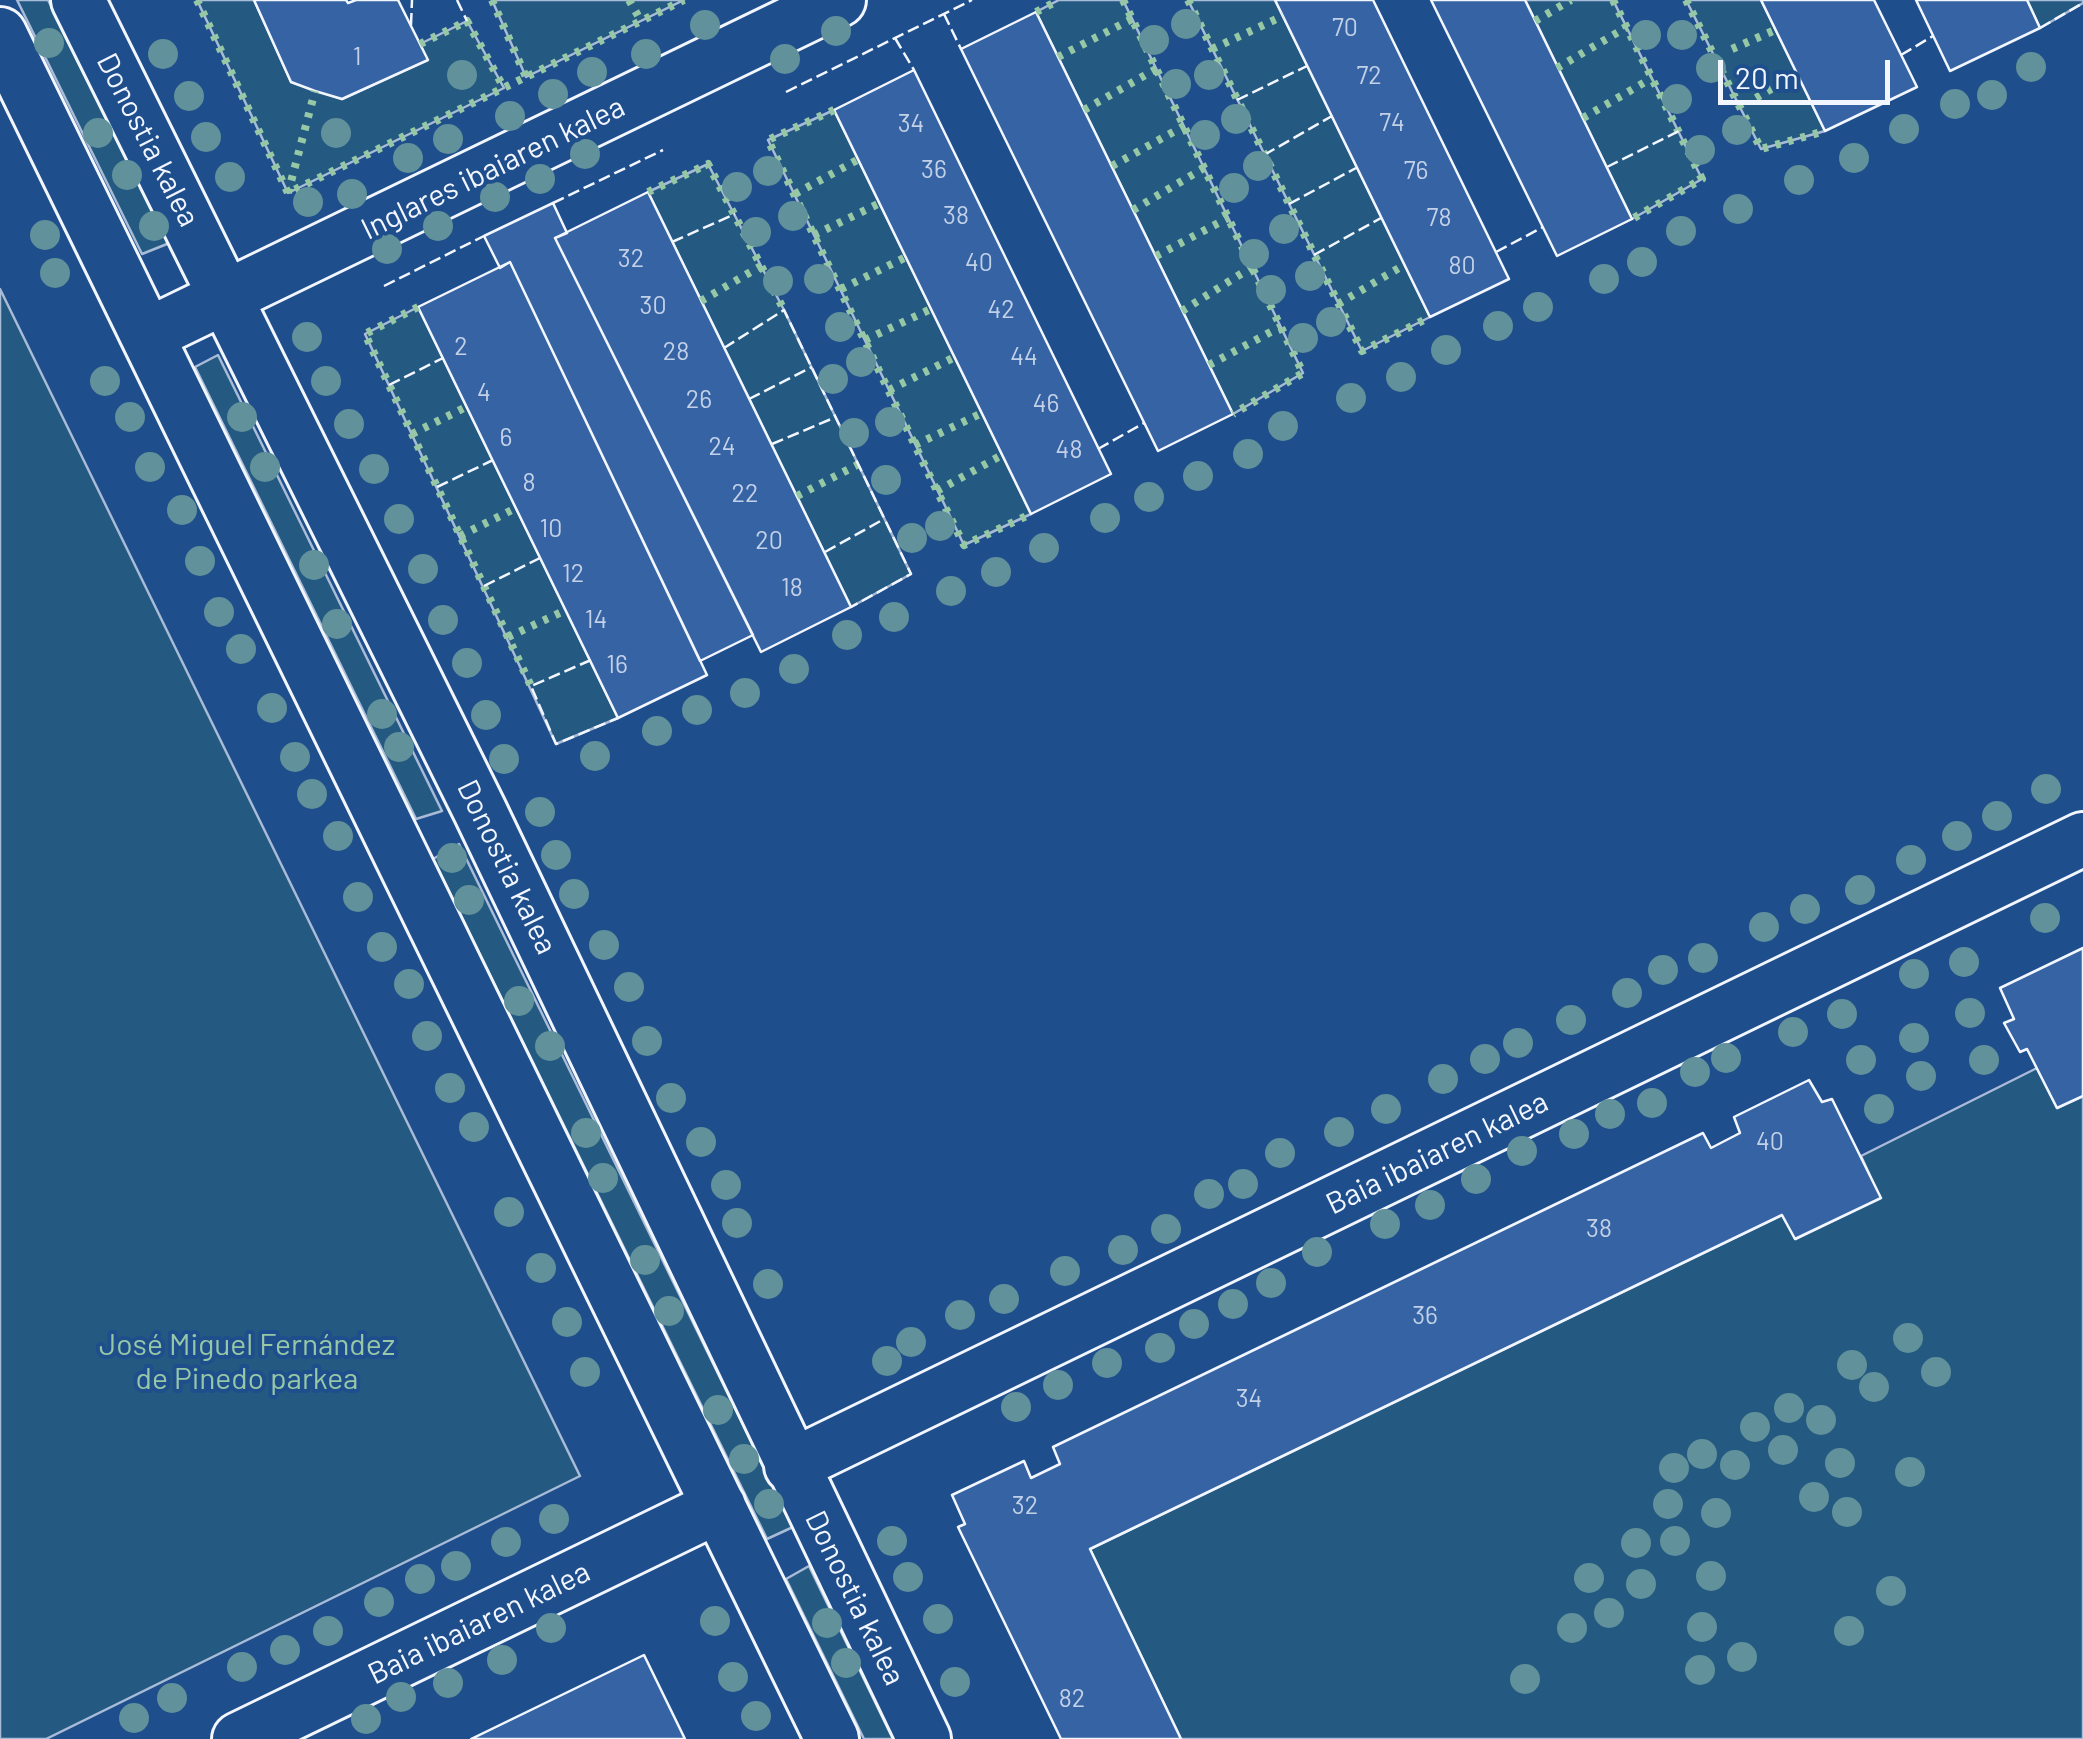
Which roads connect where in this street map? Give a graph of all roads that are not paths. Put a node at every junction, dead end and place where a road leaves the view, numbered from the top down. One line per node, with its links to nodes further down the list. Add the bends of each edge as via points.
1 (78, 0): 4 (street, Donostia kalea)
2 (839, 0): 4 (street, Inglares ibaiaren kalea)
3 (0, 34): 5 (street)
4 (227, 298): 5 (street, Inglares ibaiaren kalea); 7 (street, Donostia kalea)
5 (147, 335): 8 (street)
6 (2083, 839): 7 (street, Baia ibaiaren kalea)
7 (791, 1466): 11 (street, Donostia kalea)
8 (719, 1506): 9 (street, Baia ibaiaren kalea); 10 (street)
9 (238, 1739)
10 (832, 1739)
11 (924, 1739)

